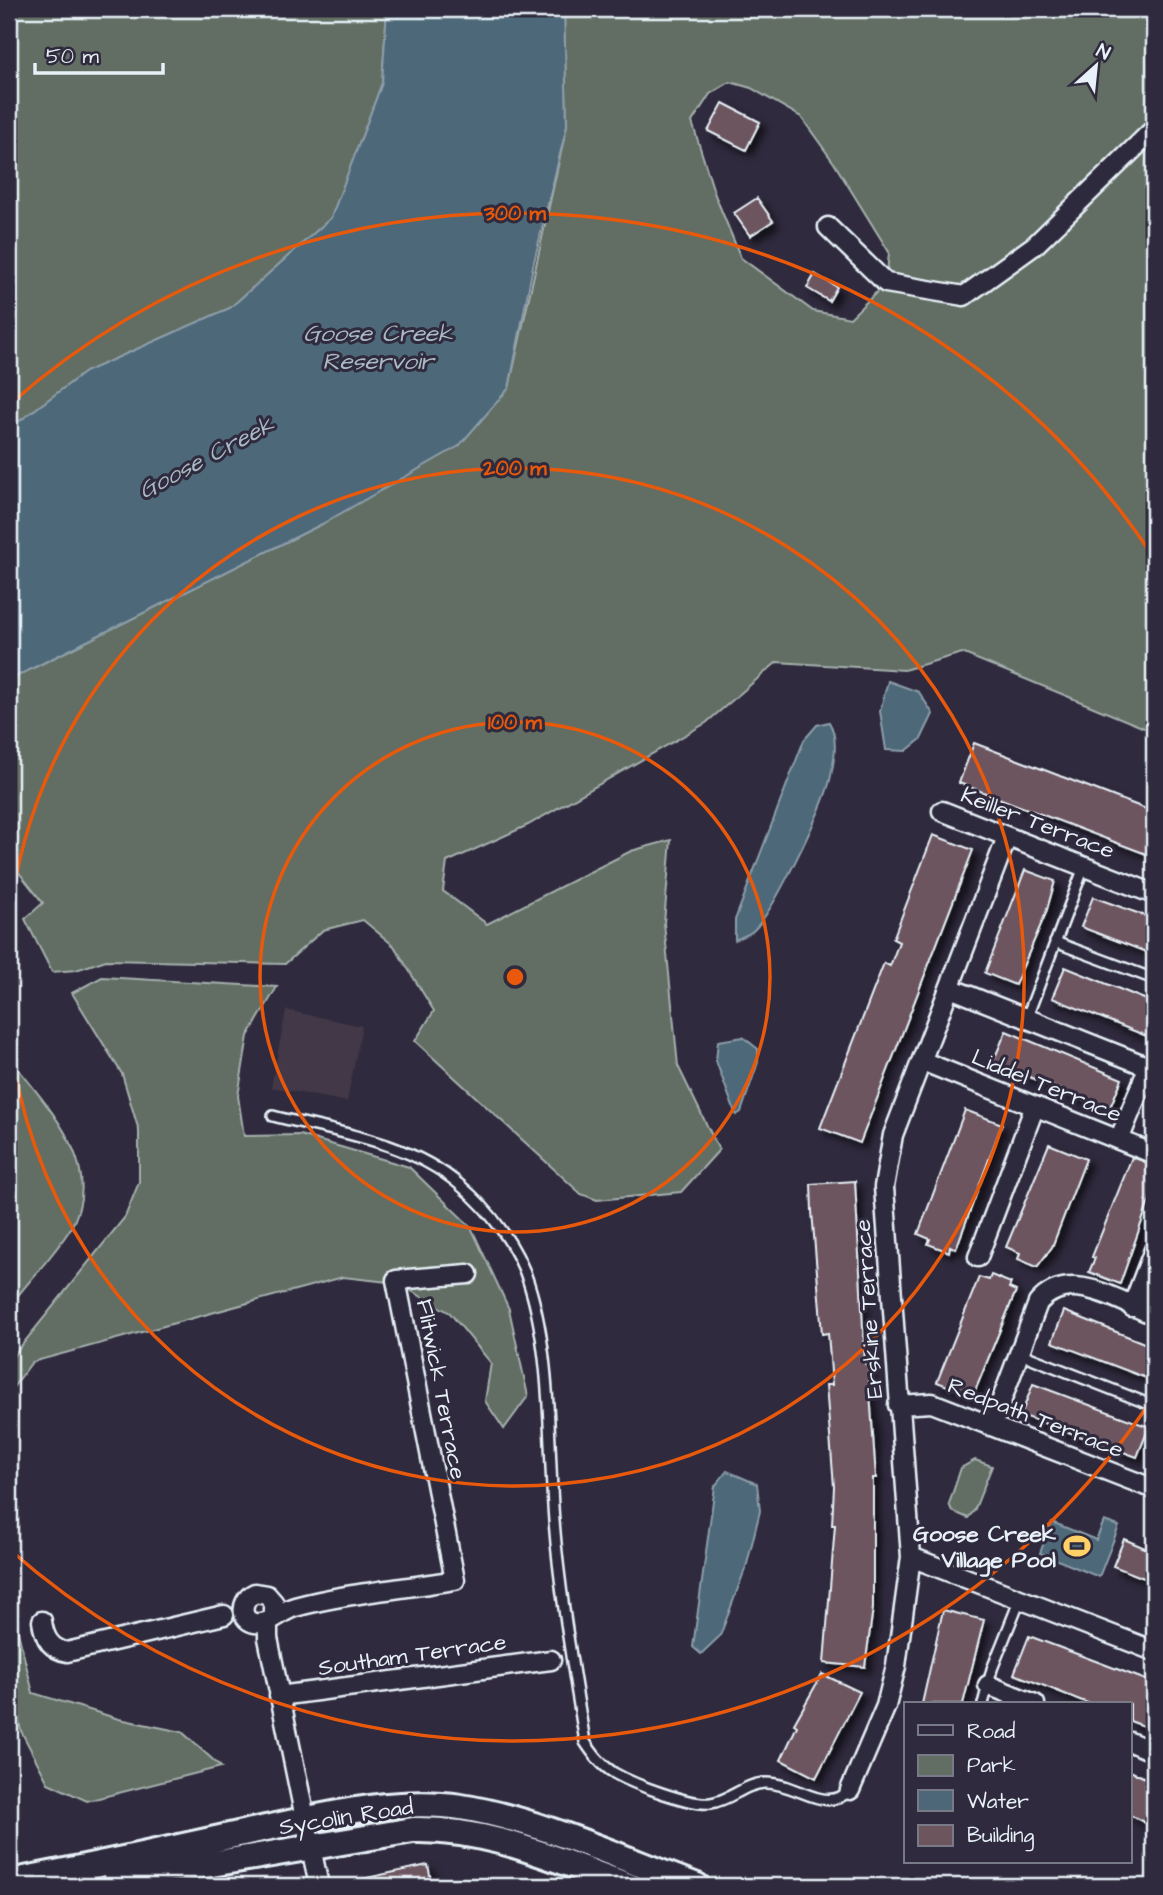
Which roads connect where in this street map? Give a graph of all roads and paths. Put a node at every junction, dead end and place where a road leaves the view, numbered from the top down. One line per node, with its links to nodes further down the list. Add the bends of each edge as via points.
1 (1154, 129): 2 (street, via 1035,245 964,296 886,283)
2 (828, 227)
3 (942, 811): 4 (street, Keiller Terrace)
4 (1007, 837): 5 (street, Keiller Terrace); 9 (street, Erskine Terrace)
5 (1084, 867): 6 (street, Keiller Terrace); 7 (lane)
6 (1154, 894)
7 (1055, 942): 8 (lane); 10 (lane)
8 (1154, 979)
9 (950, 988): 10 (street); 11 (street, Erskine Terrace)
10 (1027, 1017): 12 (street)
11 (922, 1061): 13 (street, Liddel Terrace); 23 (street, Erskine Terrace, via 893,1135 884,1187)
12 (1152, 1068): 15 (street)
13 (1035, 1106): 15 (street, Liddel Terrace); 18 (street)
14 (273, 1116): 39 (lane, via 415,1156 460,1185 514,1250 529,1283 541,1338 562,1598 585,1742 596,1759 614,1773 698,1804 715,1803 745,1787 765,1783 791,1787 828,1802 840,1800)
15 (1119, 1140): 16 (street, Liddel Terrace)
16 (1154, 1154)
17 (1154, 1250): 20 (street)
18 (978, 1257)
19 (468, 1273): 29 (street, Flitwick Terrace, via 396,1280 455,1580 293,1607)
20 (1132, 1307): 21 (street); 22 (street, via 1076,1285 1061,1286 1038,1303)
21 (1154, 1315)
22 (1019, 1353): 24 (lane); 25 (street)
23 (898, 1405): 25 (street, Redpath Terrace, via 932,1403); 27 (street, Erskine Terrace)
24 (1154, 1406)
25 (992, 1426): 26 (street, Redpath Terrace)
26 (1154, 1487)
27 (911, 1557): 28 (street); 39 (street, Erskine Terrace, via 886,1706)
28 (1020, 1599): 31 (street); 33 (lane)
29 (262, 1618): 30 (street, via 224,1615 67,1652 52,1647); 34 (street)
30 (42, 1621)
31 (1154, 1651)
32 (551, 1660): 34 (street, Southam Terrace)
33 (988, 1685): 35 (lane); 36 (street)
34 (279, 1696): 40 (street)
35 (984, 1702)
36 (1030, 1702)
37 (1132, 1743): 38 (street)
38 (1154, 1752)
39 (850, 1790)
40 (303, 1820): 41 (street); 43 (main road, Sycolin Road); 46 (main road, Sycolin Road, via 409,1804 463,1807 516,1821)
41 (310, 1848): 42 (main road, Sycolin Road, via 445,1829 477,1833); 43 (main road, Sycolin Road, via 200,1866); 44 (street)
42 (579, 1878): 45 (main road, Sycolin Road)
43 (19, 1880)
44 (319, 1886)
45 (629, 1886)
46 (697, 1886)

